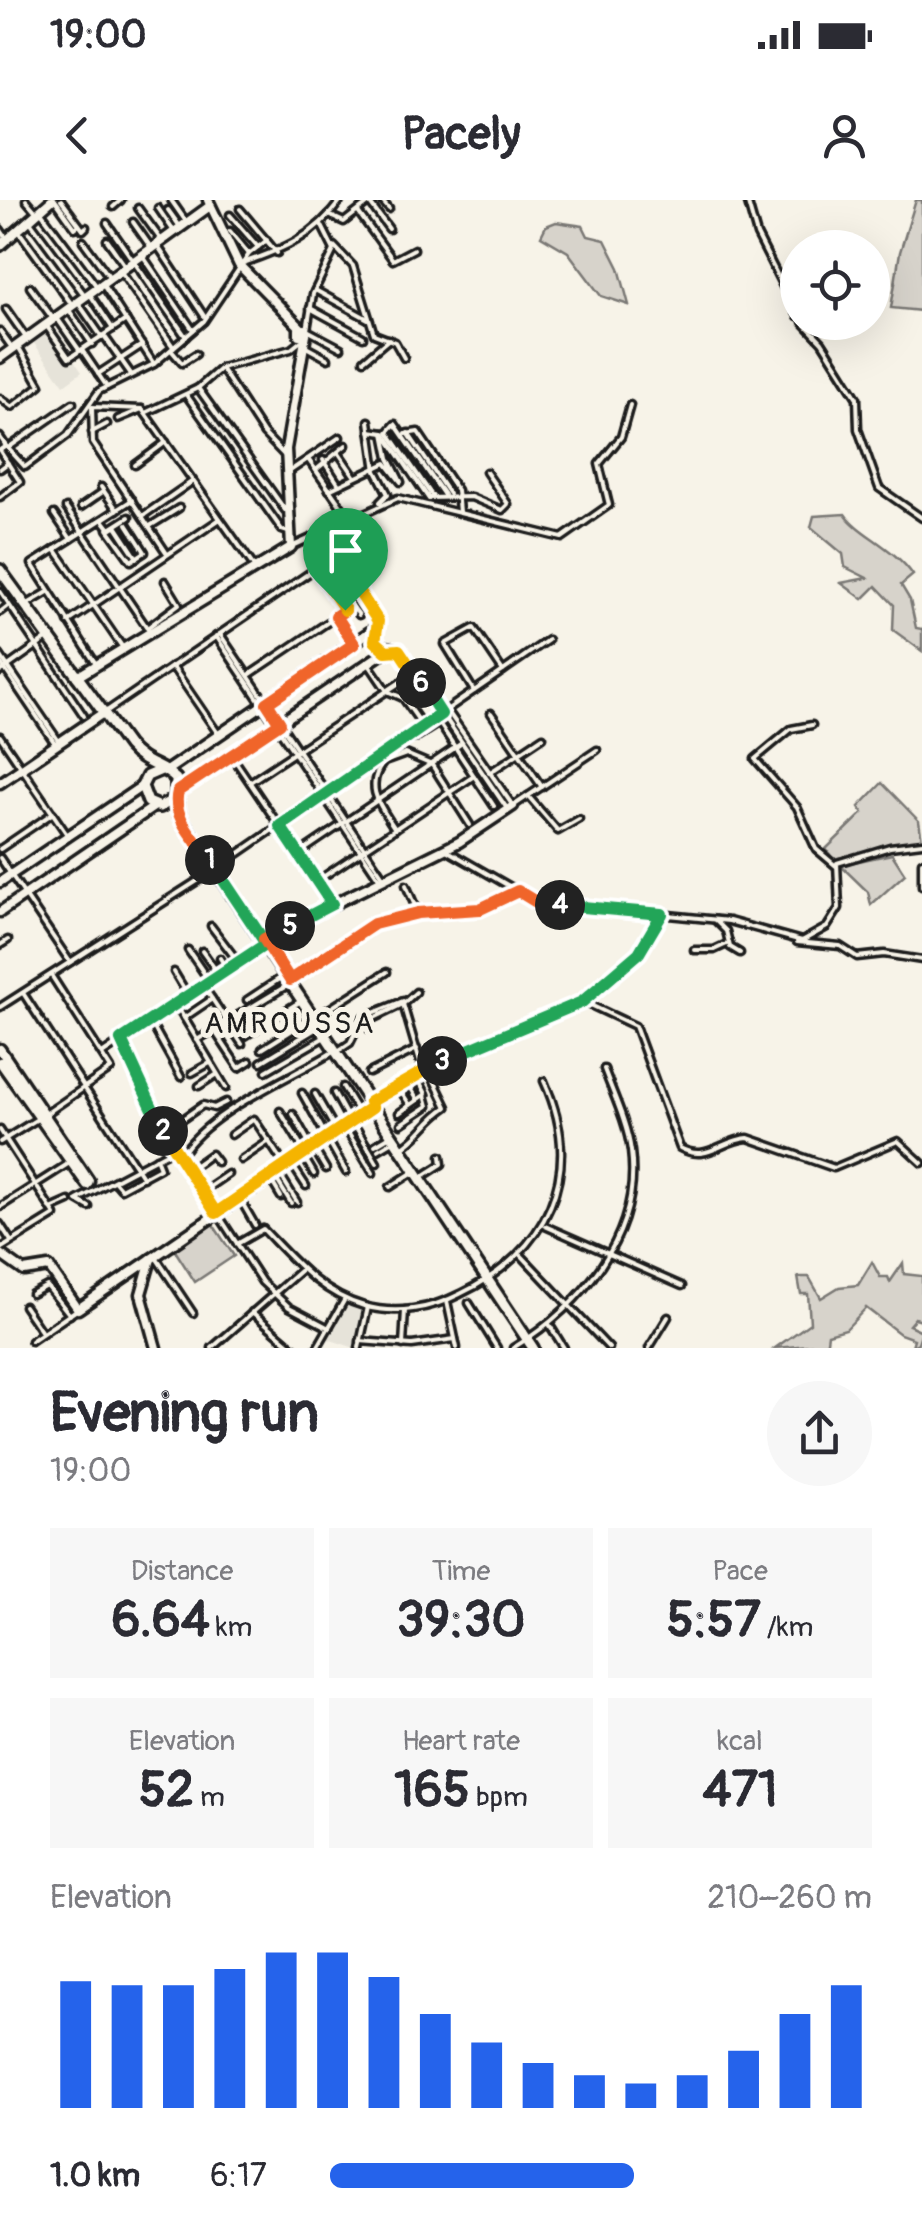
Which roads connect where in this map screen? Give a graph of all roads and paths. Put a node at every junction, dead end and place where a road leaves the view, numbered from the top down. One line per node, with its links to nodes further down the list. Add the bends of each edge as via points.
1 (26, 200): 15 (street)
2 (56, 200): 15 (street); 25 (street, via 75,228)
3 (121, 200): 10 (street)
4 (171, 200): 26 (street)
5 (341, 200): 18 (street)
6 (381, 200): 13 (street)
7 (748, 200): 49 (street)
8 (370, 201): 16 (street); 27 (street)
9 (209, 203): 26 (street); 47 (street)
10 (112, 208)
11 (138, 208): 39 (street)
12 (158, 208): 26 (street)
13 (388, 209)
14 (168, 210): 26 (street)
15 (38, 212): 19 (street); 52 (street)
16 (358, 212): 18 (street, via 340,222); 43 (street, via 393,260)
17 (230, 214): 20 (street)
18 (329, 215): 24 (street)
19 (29, 220): 29 (street); 52 (street)
20 (235, 220): 22 (street, via 242,211); 30 (street)
21 (133, 222): 39 (street)
22 (252, 222): 30 (street); 32 (street)
23 (108, 223): 46 (street)
24 (321, 224): 41 (street); 45 (street)
25 (83, 226)
26 (181, 228): 39 (street)
27 (389, 229)
28 (0, 230): 38 (street)
29 (18, 230): 38 (street); 52 (street)
30 (243, 230): 33 (street); 34 (street)
31 (230, 231): 33 (street)
32 (259, 231): 34 (street); 37 (street)
33 (235, 237): 40 (street)
34 (250, 238): 40 (street); 42 (street)
35 (83, 240): 52 (street)
36 (107, 240): 48 (street)
37 (267, 240): 42 (street); 45 (street)
38 (4, 242)
39 (157, 245): 46 (street); 55 (street)
40 (242, 245): 44 (street)
41 (334, 246): 51 (street); 56 (street, via 353,266)
42 (258, 248): 44 (street)
43 (414, 249)
44 (249, 254): 47 (street)
45 (278, 254): 47 (street)
46 (139, 258): 48 (street); 60 (street); 64 (street)
47 (239, 265): 55 (street); 62 (street)
48 (124, 270): 52 (street); 72 (street)
49 (780, 280)
50 (30, 287): 58 (street)
51 (314, 290): 53 (street); 56 (street)
52 (88, 295): 57 (street); 58 (street); 59 (street); 63 (street); 69 (street)
53 (309, 308): 62 (street); 65 (street)
54 (6, 309): 66 (street)
55 (206, 318): 60 (street)
56 (368, 319): 67 (street, via 374,334)
57 (126, 320): 59 (street); 70 (street)
58 (52, 321): 66 (street); 74 (street); 74 (street, via 68,357)
59 (113, 329): 63 (street)
60 (193, 330): 64 (street)
61 (0, 331): 73 (street)
62 (303, 333): 71 (street); 78 (street); 81 (street, via 291,349); 106 (street)
63 (103, 336): 69 (street); 77 (street)
64 (186, 337): 72 (street)
65 (363, 337)
66 (27, 339): 73 (street)
67 (389, 339): 76 (street); 79 (street)
68 (820, 340): 134 (street, via 856,398 858,428 879,488)
69 (92, 344): 74 (street)
70 (142, 345): 77 (street); 80 (street)
71 (341, 348)
72 (173, 349): 75 (street, via 182,363); 80 (street)
73 (7, 351): 87 (street, via 40,385 12,407)
74 (81, 351): 82 (street)
75 (196, 354)
76 (404, 358)
77 (121, 359): 82 (street); 83 (street)
78 (328, 359)
79 (364, 360)
80 (154, 364): 83 (street)
81 (221, 368): 85 (street); 106 (street)
82 (98, 374): 84 (street)
83 (131, 374): 84 (street)
84 (107, 387): 90 (street)
85 (198, 388): 86 (street); 129 (street)
86 (186, 395): 91 (street); 143 (street)
87 (0, 398)
88 (73, 403): 103 (street)
89 (630, 405): 130 (street, via 621,437 600,464 609,505 572,532 562,538)
90 (92, 407): 91 (street); 96 (street); 103 (street, via 50,453 26,467)
91 (144, 411): 92 (street); 101 (street)
92 (118, 419)
93 (369, 421): 95 (street)
94 (106, 424): 96 (street)
95 (370, 431): 97 (street); 111 (street)
96 (92, 432): 122 (street)
97 (384, 433): 111 (street, via 401,482 387,463); 123 (street)
98 (406, 434): 120 (street); 120 (street, via 418,432 457,490); 123 (street, via 398,424 388,429)
99 (340, 436): 107 (street)
100 (0, 437): 103 (street)
101 (166, 442): 110 (street); 117 (street)
102 (346, 445): 105 (street)
103 (7, 447): 104 (street)
104 (0, 450): 109 (street)
105 (337, 450): 108 (street); 116 (street)
106 (286, 456): 115 (street)
107 (308, 459): 113 (street); 115 (street)
108 (322, 460): 113 (street); 118 (street)
109 (8, 463): 112 (street); 121 (street, via 20,482)
110 (135, 465)
111 (375, 466): 116 (street); 125 (street, via 388,494)
112 (0, 469)
113 (316, 470): 119 (street)
114 (486, 472): 120 (street, via 507,507)
115 (286, 474): 129 (street)
116 (355, 477): 118 (street)
117 (193, 481): 133 (street); 136 (street)
118 (339, 485): 119 (street)
119 (330, 490): 137 (street)
120 (449, 495): 123 (street); 130 (street)
121 (0, 497)
122 (132, 500): 128 (street); 133 (street)
123 (430, 500): 125 (street, via 398,498); 130 (street)
124 (81, 506): 128 (street, via 102,489)
125 (377, 506): 137 (street)
126 (66, 508): 142 (street)
127 (180, 508): 140 (street)
128 (116, 510): 135 (street)
129 (286, 510): 143 (street)
130 (459, 512)
131 (54, 514): 144 (street)
132 (130, 516): 139 (street)
133 (143, 516): 140 (street)
134 (922, 518)
135 (102, 519): 141 (street); 142 (street)
136 (220, 519): 147 (street); 149 (street)
137 (350, 519): 145 (street)
138 (126, 524): 148 (street, via 145,550)
139 (116, 526): 141 (street); 148 (street)
140 (150, 526): 147 (street)
141 (108, 529): 148 (street, via 129,560)
142 (82, 532): 144 (street); 154 (street)
143 (288, 532): 145 (street)
144 (71, 539): 146 (street)
145 (290, 548): 149 (street)
146 (55, 549): 156 (street, via 32,566); 157 (street)
147 (166, 552): 154 (street)
148 (137, 558)
149 (255, 568): 167 (street)
150 (317, 568): 161 (street); 166 (street, via 339,556); 168 (street)
151 (0, 570): 159 (main road)
152 (166, 580): 167 (street, via 179,604)
153 (334, 581): 160 (street)
154 (118, 586): 157 (street); 167 (street)
155 (0, 591): 158 (street)
156 (48, 592): 159 (street); 165 (street)
157 (92, 604): 165 (street); 173 (street)
158 (10, 605): 162 (street); 172 (street)
159 (26, 606): 169 (main road)
160 (352, 606): 161 (street); 163 (street)
161 (345, 610): 164 (street)
162 (0, 612)
163 (359, 615)
164 (336, 616): 171 (street); 184 (street)
165 (68, 622): 179 (street)
166 (376, 625): 171 (street); 175 (street, via 375,641)
167 (148, 630): 173 (street)
168 (218, 635): 180 (street); 184 (street)
169 (49, 638): 172 (street); 183 (main road)
170 (548, 640): 182 (street)
171 (354, 644): 188 (street)
172 (37, 646): 181 (street); 193 (street)
173 (123, 648): 179 (street)
174 (399, 650): 175 (street); 192 (street)
175 (386, 651): 178 (street)
176 (0, 655): 181 (street)
177 (0, 662): 181 (street)
178 (368, 663): 186 (street); 194 (street)
179 (96, 664): 183 (street)
180 (172, 666): 191 (street); 198 (street)
181 (4, 669): 202 (street)
182 (503, 671): 187 (street); 187 (street, via 474,628 445,644)
183 (76, 676): 191 (main road)
184 (247, 677): 188 (street)
185 (402, 682): 186 (street)
186 (387, 691): 196 (street, via 403,698); 205 (street)
187 (474, 691): 189 (street)
188 (265, 704): 194 (street); 198 (street)
189 (448, 710): 192 (street); 212 (street)
190 (492, 713): 206 (street)
191 (104, 714): 202 (street); 208 (main road)
192 (441, 714): 196 (street); 201 (street)
193 (84, 716)
194 (279, 724): 205 (street); 207 (street)
195 (812, 725): 240 (street, via 791,729 755,759 797,807 816,849)
196 (423, 726): 219 (street)
197 (0, 736): 210 (street)
198 (219, 736): 211 (street)
199 (544, 737): 206 (street)
200 (415, 738): 203 (street, via 439,723)
201 (462, 743): 203 (street); 212 (street)
202 (58, 744): 210 (street)
203 (456, 748): 209 (street); 213 (street)
204 (597, 750): 217 (street)
205 (296, 751): 214 (street); 219 (street)
206 (519, 753): 212 (street); 217 (street)
207 (232, 756): 214 (street); 220 (street)
208 (140, 760): 211 (main road); 216 (main road)
209 (431, 764): 218 (street); 222 (street); 222 (street, via 415,755 390,758 375,776)
210 (22, 768): 215 (street); 226 (street)
211 (164, 771): 216 (main road); 220 (main road, via 176,779)
212 (488, 773): 225 (street)
213 (474, 776): 218 (street); 224 (street)
214 (250, 782): 231 (street)
215 (0, 783)
216 (143, 784): 223 (main road, via 145,798); 233 (street)
217 (542, 787): 221 (street)
218 (449, 792): 230 (street); 232 (street)
219 (325, 794): 229 (street); 231 (street)
220 (177, 795): 223 (main road); 227 (main road)
221 (528, 796): 225 (street); 228 (street, via 558,831)
222 (376, 801): 229 (street); 232 (street)
223 (160, 806): 227 (main road); 249 (street)
224 (494, 806)
225 (510, 807): 243 (street)
226 (53, 814): 233 (street); 235 (street)
227 (180, 817): 241 (main road)
228 (579, 820)
229 (344, 823): 236 (street); 237 (street)
230 (470, 825)
231 (280, 826): 237 (street); 241 (street)
232 (395, 829): 236 (street)
233 (68, 836): 242 (street)
234 (922, 843): 240 (street)
235 (0, 849)
236 (363, 851): 243 (street); 244 (street)
237 (298, 854): 244 (street)
238 (0, 858): 242 (street)
239 (922, 862): 247 (street)
240 (836, 866): 258 (street, via 836,914 810,940)
241 (216, 869): 257 (main road); 268 (street)
242 (11, 875): 245 (street); 249 (street)
243 (382, 878): 250 (street)
244 (317, 881): 250 (street)
245 (0, 882)
246 (406, 885): 252 (street)
247 (922, 886)
248 (518, 891): 252 (street, via 480,909); 253 (street, via 544,904); 257 (street, via 448,850)
249 (24, 895): 251 (street); 268 (street)
250 (332, 903): 257 (street)
251 (0, 912)
252 (418, 913): 276 (street, via 374,924)
253 (662, 914): 254 (street); 286 (street, via 639,953)
254 (715, 920): 258 (street); 259 (street)
255 (211, 926): 269 (street)
256 (8, 940): 260 (street)
257 (264, 940): 266 (main road); 269 (street)
258 (793, 940): 267 (street, via 840,946 857,957)
259 (729, 943): 262 (street); 264 (street)
260 (0, 946)
261 (188, 950): 277 (street)
262 (694, 950)
263 (202, 951): 275 (street)
264 (740, 953)
265 (220, 958): 271 (street)
266 (277, 960): 270 (street); 276 (main road)
267 (922, 960)
268 (70, 963): 274 (street)
269 (239, 963): 271 (street)
270 (266, 968)
271 (228, 970): 275 (street)
272 (174, 972): 281 (street)
273 (387, 972): 292 (street)
274 (51, 975): 280 (street); 303 (street)
275 (220, 976): 277 (street)
276 (289, 979): 283 (street); 284 (main road); 291 (street)
277 (210, 982): 278 (street)
278 (204, 987): 281 (street); 282 (street)
279 (416, 992): 285 (street)
280 (23, 993): 288 (street); 323 (street)
281 (189, 997): 287 (street)
282 (212, 999): 289 (street); 291 (street)
283 (247, 1000)
284 (303, 1000): 292 (main road); 295 (street)
285 (403, 1002): 293 (street, via 368,1020); 301 (street); 302 (street, via 363,1016 350,1043)
286 (582, 1002): 308 (street); 354 (street, via 636,1026 687,1152 706,1154 748,1138 834,1168 898,1141)
287 (177, 1005): 289 (street); 290 (street)
288 (0, 1007)
289 (184, 1018): 297 (street)
290 (150, 1021): 296 (street); 316 (street)
291 (227, 1022): 294 (street); 298 (street)
292 (319, 1024): 300 (street); 302 (main road); 307 (street); 310 (street)
293 (369, 1029)
294 (214, 1030): 297 (street); 306 (street, via 239,1068)
295 (246, 1036)
296 (121, 1040): 303 (street); 339 (street)
297 (197, 1040): 305 (street)
298 (242, 1044)
299 (0, 1049): 335 (street)
300 (262, 1049)
301 (417, 1049): 308 (street); 311 (street)
302 (337, 1050): 331 (main road); 348 (street, via 235,1109)
303 (102, 1054): 323 (street, via 111,1071)
304 (0, 1062): 312 (street)
305 (211, 1062): 313 (street); 314 (street)
306 (250, 1062)
307 (261, 1062)
308 (424, 1068): 315 (street); 343 (street, via 446,1108 430,1117 422,1136)
309 (604, 1070): 385 (street, via 631,1153 624,1214)
310 (266, 1071)
311 (368, 1073)
312 (3, 1074): 335 (street)
313 (192, 1074)
314 (218, 1074): 320 (street); 322 (street)
315 (415, 1074): 317 (street); 327 (street)
316 (181, 1077)
317 (406, 1080): 319 (street); 328 (street)
318 (544, 1081): 379 (street, via 558,1117 560,1148 557,1186)
319 (397, 1085): 330 (street); 331 (street)
320 (198, 1086)
321 (343, 1087): 337 (street)
322 (226, 1088)
323 (84, 1089): 335 (street); 355 (street)
324 (302, 1093): 337 (street)
325 (334, 1093): 337 (street)
326 (315, 1094): 337 (street)
327 (425, 1095): 328 (street); 336 (street, via 429,1105)
328 (418, 1100): 330 (street)
329 (226, 1102): 339 (street, via 202,1105)
330 (410, 1104): 333 (street)
331 (371, 1105): 337 (street); 343 (main road)
332 (280, 1111): 346 (street)
333 (399, 1113)
334 (292, 1114): 346 (street)
335 (41, 1117): 341 (street); 351 (street)
336 (401, 1124)
337 (345, 1125): 346 (street); 353 (street); 359 (street); 360 (street)
338 (0, 1130): 341 (street)
339 (164, 1132): 345 (street)
340 (231, 1135): 342 (street, via 254,1119)
341 (3, 1140): 366 (street)
342 (269, 1140): 350 (street); 358 (street)
343 (396, 1141): 344 (street); 363 (main road)
344 (377, 1148)
345 (175, 1149): 348 (street); 349 (street)
346 (308, 1150): 356 (street); 358 (street); 362 (street)
347 (441, 1156): 363 (street, via 442,1165)
348 (181, 1157): 357 (street)
349 (156, 1158): 355 (street); 364 (street, via 160,1168)
350 (241, 1160)
351 (72, 1162): 366 (street)
352 (216, 1162): 357 (street, via 211,1154)
353 (377, 1162)
354 (922, 1163)
355 (136, 1168): 364 (street); 365 (street)
356 (326, 1169)
357 (190, 1170): 369 (street)
358 (279, 1170): 367 (street); 370 (street); 371 (street); 373 (street)
359 (346, 1172)
360 (373, 1173)
361 (228, 1174): 369 (street)
362 (314, 1174)
363 (417, 1174): 368 (street); 388 (main road)
364 (143, 1178): 365 (street, via 121,1189)
365 (114, 1181): 375 (street, via 77,1200)
366 (35, 1184): 374 (street); 376 (street)
367 (306, 1186)
368 (390, 1187)
369 (203, 1191): 377 (street)
370 (281, 1196)
371 (238, 1197): 377 (street); 380 (street)
372 (69, 1200): 376 (street)
373 (294, 1202)
374 (0, 1207)
375 (89, 1207)
376 (51, 1209): 381 (street, via 54,1218)
377 (216, 1213): 382 (street); 386 (street)
378 (0, 1224): 381 (street)
379 (543, 1224): 384 (street); 385 (street)
380 (256, 1225)
381 (12, 1242): 383 (street)
382 (237, 1244): 387 (street, via 263,1229); 390 (street)
383 (0, 1252): 399 (street, via 24,1271 49,1267)
384 (521, 1254): 388 (street); 396 (street)
385 (609, 1255): 389 (street); 396 (street)
386 (153, 1258): 399 (street); 401 (street); 412 (street, via 141,1294)
387 (300, 1270): 390 (street); 392 (street)
388 (486, 1281): 393 (street); 408 (main road)
389 (682, 1286)
390 (272, 1293): 400 (street); 404 (street)
391 (32, 1294): 399 (street, via 48,1286)
392 (345, 1299): 397 (street); 404 (street)
393 (448, 1301): 398 (street); 406 (street)
394 (468, 1303): 417 (street)
395 (24, 1306): 405 (street)
396 (568, 1306): 403 (street); 411 (street)
397 (368, 1307): 398 (street); 409 (street)
398 (405, 1310): 410 (street)
399 (74, 1312): 405 (street)
400 (252, 1312): 413 (street); 414 (street)
401 (194, 1313)
402 (668, 1316): 420 (street)
403 (548, 1324): 408 (street); 419 (street)
404 (328, 1328): 415 (street)
405 (42, 1333): 407 (street)
406 (455, 1339): 410 (street); 416 (street)
407 (31, 1341)
408 (528, 1344): 418 (street)
409 (360, 1345): 410 (street)
410 (403, 1347)
411 (604, 1347)
412 (156, 1348)
413 (212, 1348)
414 (294, 1348)
415 (317, 1348)
416 (457, 1348)
417 (497, 1348)
418 (513, 1348)
419 (564, 1348)
420 (648, 1348)

